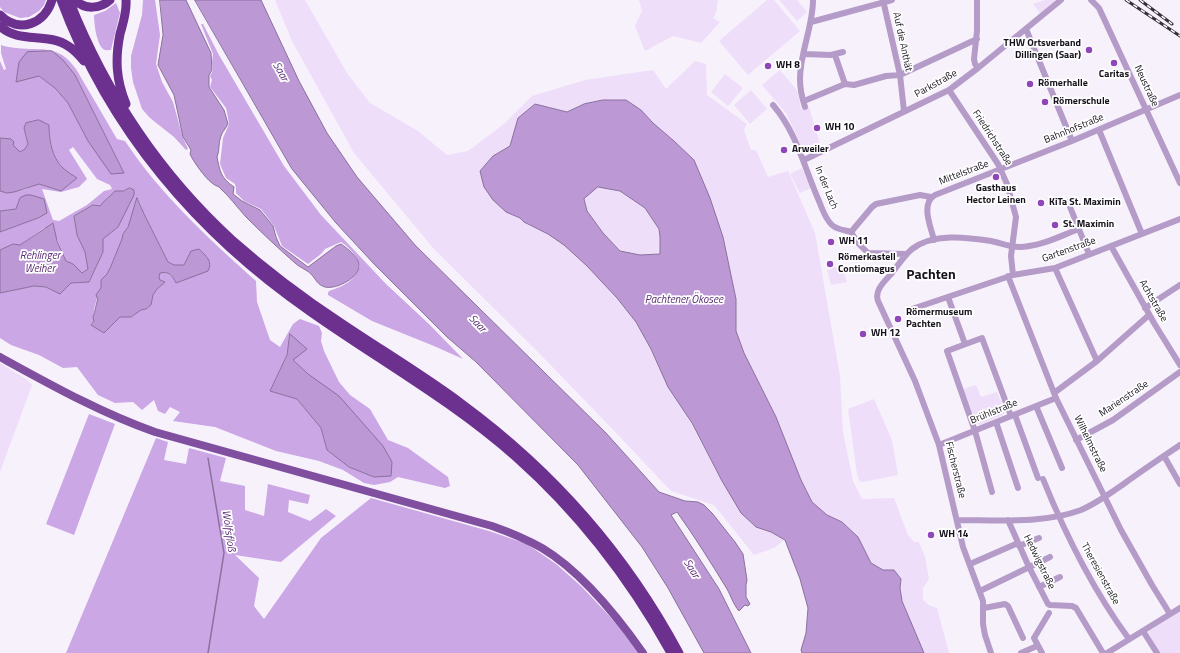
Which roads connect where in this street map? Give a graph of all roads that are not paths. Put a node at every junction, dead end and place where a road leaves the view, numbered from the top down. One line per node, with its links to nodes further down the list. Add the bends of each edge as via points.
1 (52, 0): 13 (highway, via 46,14 33,23 17,24)
2 (61, 0): 23 (highway)
3 (69, 0): 30 (highway, via 97,62)
4 (75, 0): 5 (highway, via 84,6 95,7)
5 (110, 0)
6 (126, 0): 30 (highway, via 116,71 119,87)
7 (813, 0): 14 (street)
8 (892, 0): 12 (street)
9 (977, 0): 17 (street)
10 (1061, 0): 16 (street, Parkstraße)
11 (1091, 0): 28 (street, Neustraße, via 1099,8)
12 (884, 1): 14 (street); 22 (street, Auf die Anthät)
13 (0, 15)
14 (811, 22): 19 (street)
15 (0, 26): 23 (highway, via 14,35 54,40 68,45 80,56)
16 (1026, 29): 21 (street, Parkstraße); 32 (street)
17 (977, 39): 21 (street, via 974,59); 22 (street)
18 (843, 52): 20 (street)
19 (804, 54): 20 (street); 24 (street, via 800,80 804,104)
20 (835, 55): 24 (street)
21 (978, 68): 25 (street, Parkstraße)
22 (900, 76): 24 (street, via 886,76 854,85); 29 (street, Auf die Anthät)
23 (100, 84): 63 (highway, via 127,130 153,166 190,210 225,245 308,311)
24 (845, 84)
25 (949, 90): 29 (street, Parkstraße); 34 (street, Friedrichstraße)
26 (1179, 96): 28 (street, Bahnhofstraße)
27 (773, 105): 33 (street, In der Lach, via 788,125)
28 (1146, 110): 31 (street, Bahnhofstraße); 35 (street, Neustraße)
29 (904, 111): 33 (street, Parkstraße)
30 (134, 125): 63 (highway, via 196,204 249,255 313,304 434,385)
31 (1099, 130): 32 (street, Bahnhofstraße); 41 (street)
32 (1072, 141): 34 (street, Bahnhofstraße)
33 (804, 160): 40 (street, In der Lach, via 828,220 837,228)
34 (1001, 170): 36 (street, Mittelstraße); 43 (street, Friedrichstraße, via 1016,217)
35 (1180, 183)
36 (931, 197): 40 (street, via 920,195 876,204); 42 (street, Mittelstraße, via 927,207)
37 (1068, 202): 39 (street)
38 (1180, 219): 41 (street, Gartenstraße)
39 (1079, 229): 43 (street, via 1044,243); 46 (street)
40 (852, 232): 45 (street, via 868,253)
41 (1142, 234): 44 (street, Gartenstraße)
42 (934, 240): 43 (street, via 964,238); 45 (street, via 919,245)
43 (1013, 246): 48 (street, Wilhelmstraße)
44 (1110, 246): 46 (street, Gartenstraße); 51 (street, Achtstraße)
45 (906, 254): 67 (street, Fischerstraße, via 878,290 877,298 915,381)
46 (1089, 254): 47 (street, Gartenstraße)
47 (1055, 268): 48 (street, Gartenstraße); 56 (street)
48 (1010, 275): 50 (street, Gartenstraße); 59 (street, Wilhelmstraße)
49 (1180, 285): 51 (street)
50 (948, 297): 52 (street, Gartenstraße); 54 (street)
51 (1145, 308): 53 (street, Achtstraße)
52 (912, 309)
53 (1149, 314): 56 (street, Brühlstraße); 57 (street, Achtstraße)
54 (965, 344): 61 (street, Theresienstraße, via 982,338); 64 (street, via 947,351)
55 (0, 357): 94 (main road, via 89,405 136,425 492,526 522,538 543,549 570,569 610,610)
56 (1097, 361): 59 (street, Brühlstraße)
57 (1180, 364)
58 (1180, 372): 66 (street, Marienstraße, via 1113,420)
59 (1055, 395): 60 (street, Brühlstraße); 66 (street, Wilhelmstraße)
60 (1036, 406): 61 (street, Brühlstraße); 70 (street)
61 (1013, 415): 62 (street, Brühlstraße); 75 (street, Theresienstraße)
62 (996, 422): 64 (street, Brühlstraße); 72 (street)
63 (482, 424): 65 (highway)
64 (975, 431): 67 (street, Brühlstraße); 73 (street)
65 (500, 438): 95 (highway, via 549,488 603,550 643,606); 96 (highway, via 555,483 610,545 653,607)
66 (1076, 440): 74 (street, Wilhelmstraße)
67 (939, 445): 76 (street, Fischerstraße)
68 (1180, 445): 69 (street)
69 (1164, 456): 71 (street); 74 (street)
70 (1062, 468)
71 (1180, 484)
72 (1018, 488)
73 (992, 492)
74 (1105, 497): 75 (street, via 1081,510); 89 (street, Wilhelmstraße, via 1137,560)
75 (1058, 516): 77 (street); 92 (street, Theresienstraße, via 1097,592)
76 (957, 520): 77 (street); 81 (street, Fischerstraße)
77 (1008, 520): 79 (street, Hedwigstraße)
78 (1039, 538): 79 (street)
79 (1019, 545): 81 (street); 82 (street, Hedwigstraße)
80 (1050, 557): 82 (street)
81 (970, 564): 85 (street, Fischerstraße)
82 (1029, 567): 84 (street, Hedwigstraße); 85 (street)
83 (1060, 577): 84 (street)
84 (1039, 587): 100 (street, Hedwigstraße, via 1048,604 1076,608)
85 (980, 591): 86 (street, Fischerstraße)
86 (984, 608): 91 (street, via 1006,604); 97 (street, Fischerstraße, via 983,624)
87 (1180, 608): 89 (street)
88 (1049, 613): 93 (street, via 1034,636)
89 (1170, 614): 90 (street)
90 (1144, 631): 92 (street); 102 (street)
91 (1023, 638)
92 (1129, 640): 101 (street)
93 (1037, 646): 98 (street); 99 (street)
94 (643, 653)
95 (671, 653)
96 (680, 653)
97 (991, 653)
98 (1022, 653)
99 (1042, 653)
100 (1104, 653)
101 (1107, 653)
102 (1157, 653)

